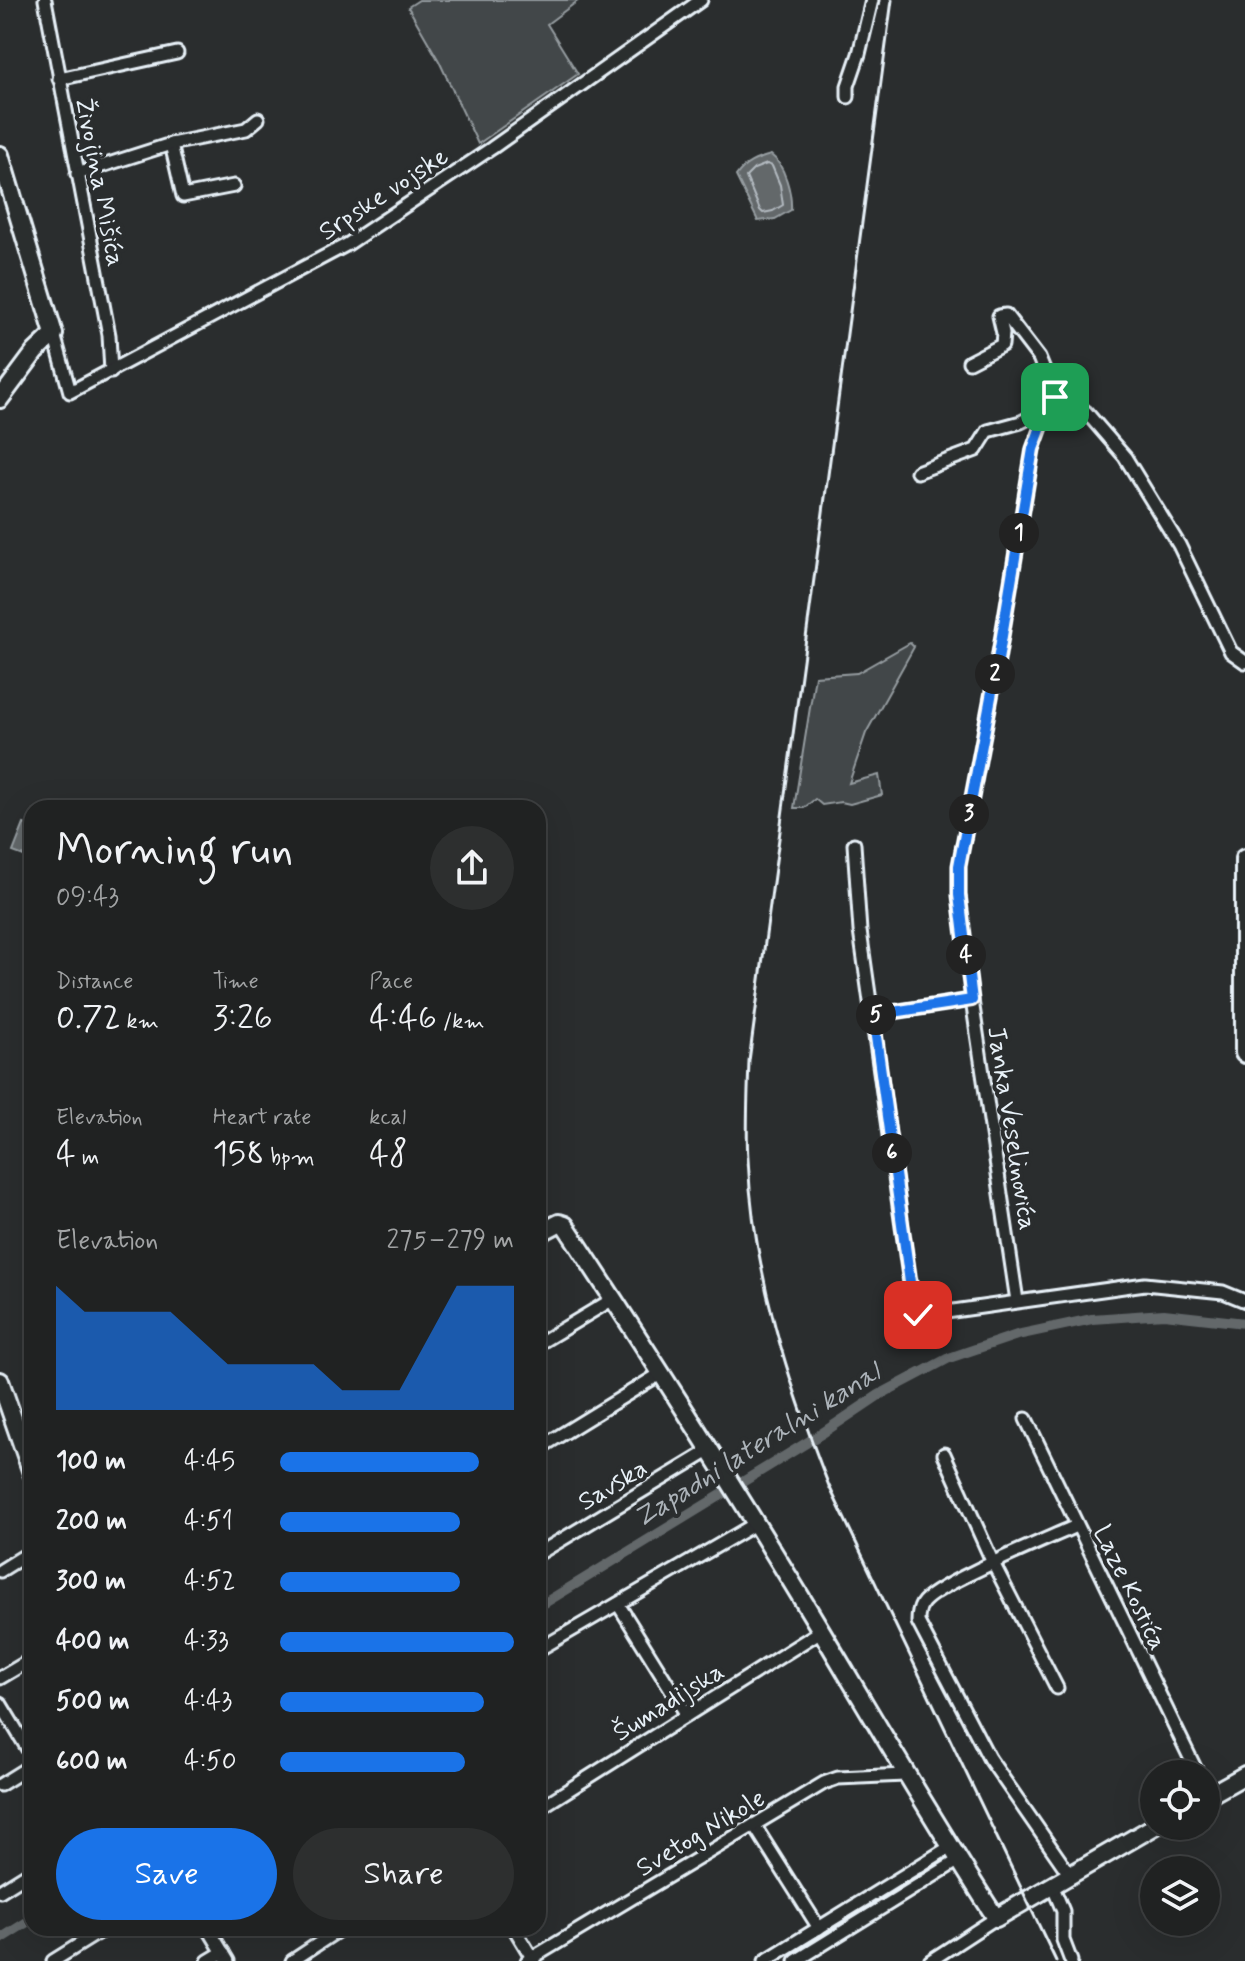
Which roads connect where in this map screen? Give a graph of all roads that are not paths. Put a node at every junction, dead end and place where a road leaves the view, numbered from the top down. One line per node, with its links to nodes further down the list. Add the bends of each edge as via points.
1 (45, 0): 5 (street, Živojina Mišića)
2 (701, 0): 14 (street, Srpske vojske, via 348,244)
3 (872, 0): 6 (street)
4 (177, 53): 5 (street)
5 (59, 79): 10 (street, Živojina Mišića)
6 (848, 97)
7 (258, 119): 8 (street, via 246,129)
8 (171, 144): 10 (street); 11 (street, via 183,196)
9 (0, 155): 12 (street)
10 (77, 174): 14 (street, Živojina Mišića, via 109,335)
11 (234, 186)
12 (54, 334): 14 (street, Srpske vojske, via 70,392); 16 (street)
13 (969, 362): 15 (street, via 1002,345 999,316 1006,315 1039,358)
14 (111, 372)
15 (1055, 397): 17 (street, Janka Veselinovića); 19 (street, via 1086,412 1125,457 1179,545 1231,652)
16 (0, 399)
17 (1048, 408): 18 (street, via 988,431 976,450); 22 (street, Janka Veselinovića, via 1033,449 959,866)
18 (917, 472)
19 (1245, 662)
20 (854, 844): 23 (street)
21 (1245, 859): 24 (main road)
22 (972, 1000): 23 (street); 27 (street, Janka Veselinovića)
23 (873, 1015): 27 (street, via 914,1311 925,1315)
24 (1245, 1053)
25 (546, 1230): 26 (street, via 565,1225)
26 (613, 1299): 29 (street); 30 (street)
27 (1017, 1301): 28 (street, via 1145,1284 1223,1292)
28 (1245, 1301)
29 (546, 1339)
30 (660, 1374): 34 (street); 35 (street)
31 (0, 1381): 33 (street)
32 (1026, 1419): 39 (street, Laze Kostića)
33 (7, 1421): 37 (street)
34 (546, 1444)
35 (709, 1451): 38 (street); 40 (street, Savska)
36 (944, 1454): 42 (street)
37 (24, 1456)
38 (755, 1524): 44 (street); 45 (street)
39 (1076, 1526): 42 (street); 53 (street, Laze Kostića)
40 (546, 1549)
41 (24, 1556): 43 (street)
42 (993, 1563): 49 (street); 63 (street, via 931,1595 922,1604 918,1622 989,1758)
43 (0, 1571)
44 (618, 1604): 46 (street); 51 (street)
45 (821, 1631): 51 (street, Šumadijska); 55 (street)
46 (546, 1645)
47 (24, 1664): 48 (street)
48 (0, 1678)
49 (1057, 1688)
50 (0, 1703): 52 (street)
51 (687, 1715): 59 (street, Šumadijska)
52 (24, 1743)
53 (1191, 1760)
54 (24, 1770): 57 (street)
55 (905, 1775): 60 (street, Svetog Nikole, via 838,1778); 62 (street)
56 (1245, 1775): 58 (street)
57 (0, 1785)
58 (1220, 1788)
59 (546, 1804)
60 (754, 1825): 68 (street); 74 (street, Svetog Nikole)
61 (1140, 1835): 63 (street)
62 (954, 1854): 67 (street); 68 (street); 79 (street)
63 (1070, 1875): 65 (street)
64 (24, 1876): 66 (street)
65 (1052, 1885): 67 (street); 81 (street, via 1063,1911 1063,1940)
66 (0, 1891)
67 (996, 1918): 80 (street)
68 (819, 1928): 78 (street)
69 (93, 1936): 75 (street)
70 (213, 1936): 73 (street)
71 (330, 1936): 77 (street)
72 (518, 1936): 74 (street)
73 (226, 1957): 76 (street)
74 (531, 1960)
75 (53, 1961)
76 (208, 1961)
77 (292, 1961)
78 (765, 1961)
79 (796, 1961)
80 (930, 1961)
81 (1071, 1961)

